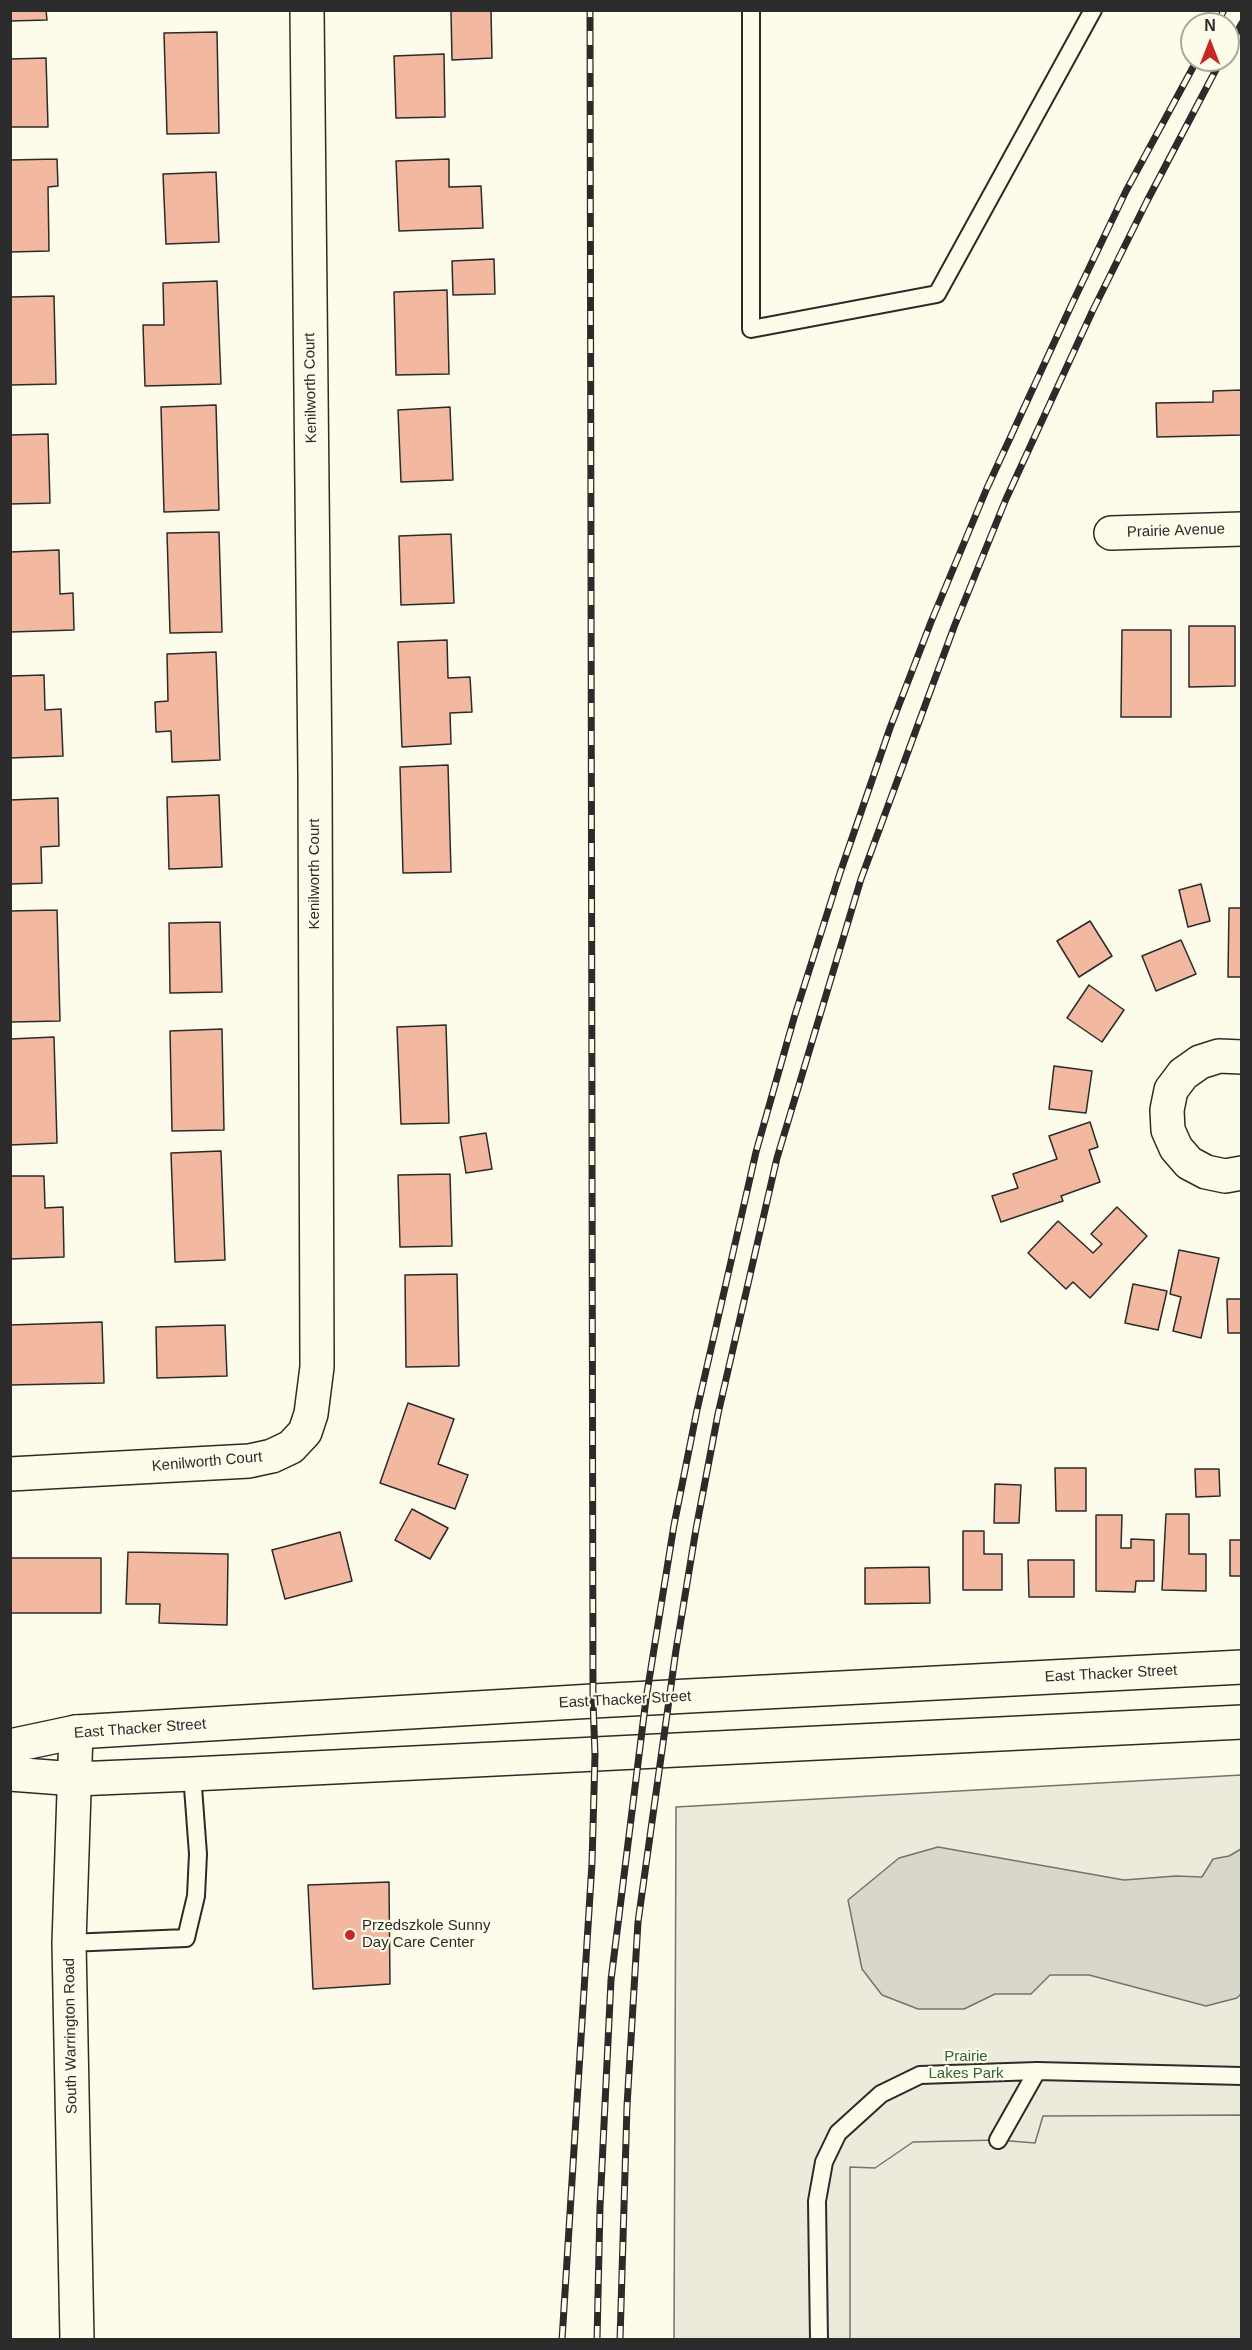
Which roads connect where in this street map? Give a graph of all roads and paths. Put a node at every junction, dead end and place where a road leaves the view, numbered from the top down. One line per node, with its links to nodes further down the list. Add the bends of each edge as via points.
1 (308, 10): 8 (street, Kenilworth Court, via 317,1367 311,1414 305,1432 291,1447 249,1461)
2 (751, 10): 3 (lane, via 751,329 937,294)
3 (1093, 10)
4 (1242, 529): 5 (street, Prairie Avenue)
5 (1111, 533)
6 (1242, 1057): 7 (street, via 1219,1056 1200,1062 1183,1074 1172,1090 1167,1110 1168,1130 1189,1163 1225,1176)
7 (1242, 1173)
8 (10, 1474)
9 (1242, 1667): 11 (street, East Thacker Street)
10 (1242, 1722): 14 (street)
11 (76, 1732): 12 (street, East Thacker Street); 15 (street, South Warrington Road)
12 (10, 1746)
13 (10, 1774): 15 (street)
14 (192, 1774): 15 (street); 16 (lane, via 198,1854 196,1896 186,1938)
15 (76, 1779): 16 (street, South Warrington Road)
16 (69, 1943): 20 (street, South Warrington Road)
17 (1037, 2071): 18 (lane); 19 (lane); 21 (lane, via 920,2075 881,2094 838,2133 824,2162 817,2201)
18 (1242, 2076)
19 (998, 2140)
20 (77, 2340)
21 (819, 2340)

